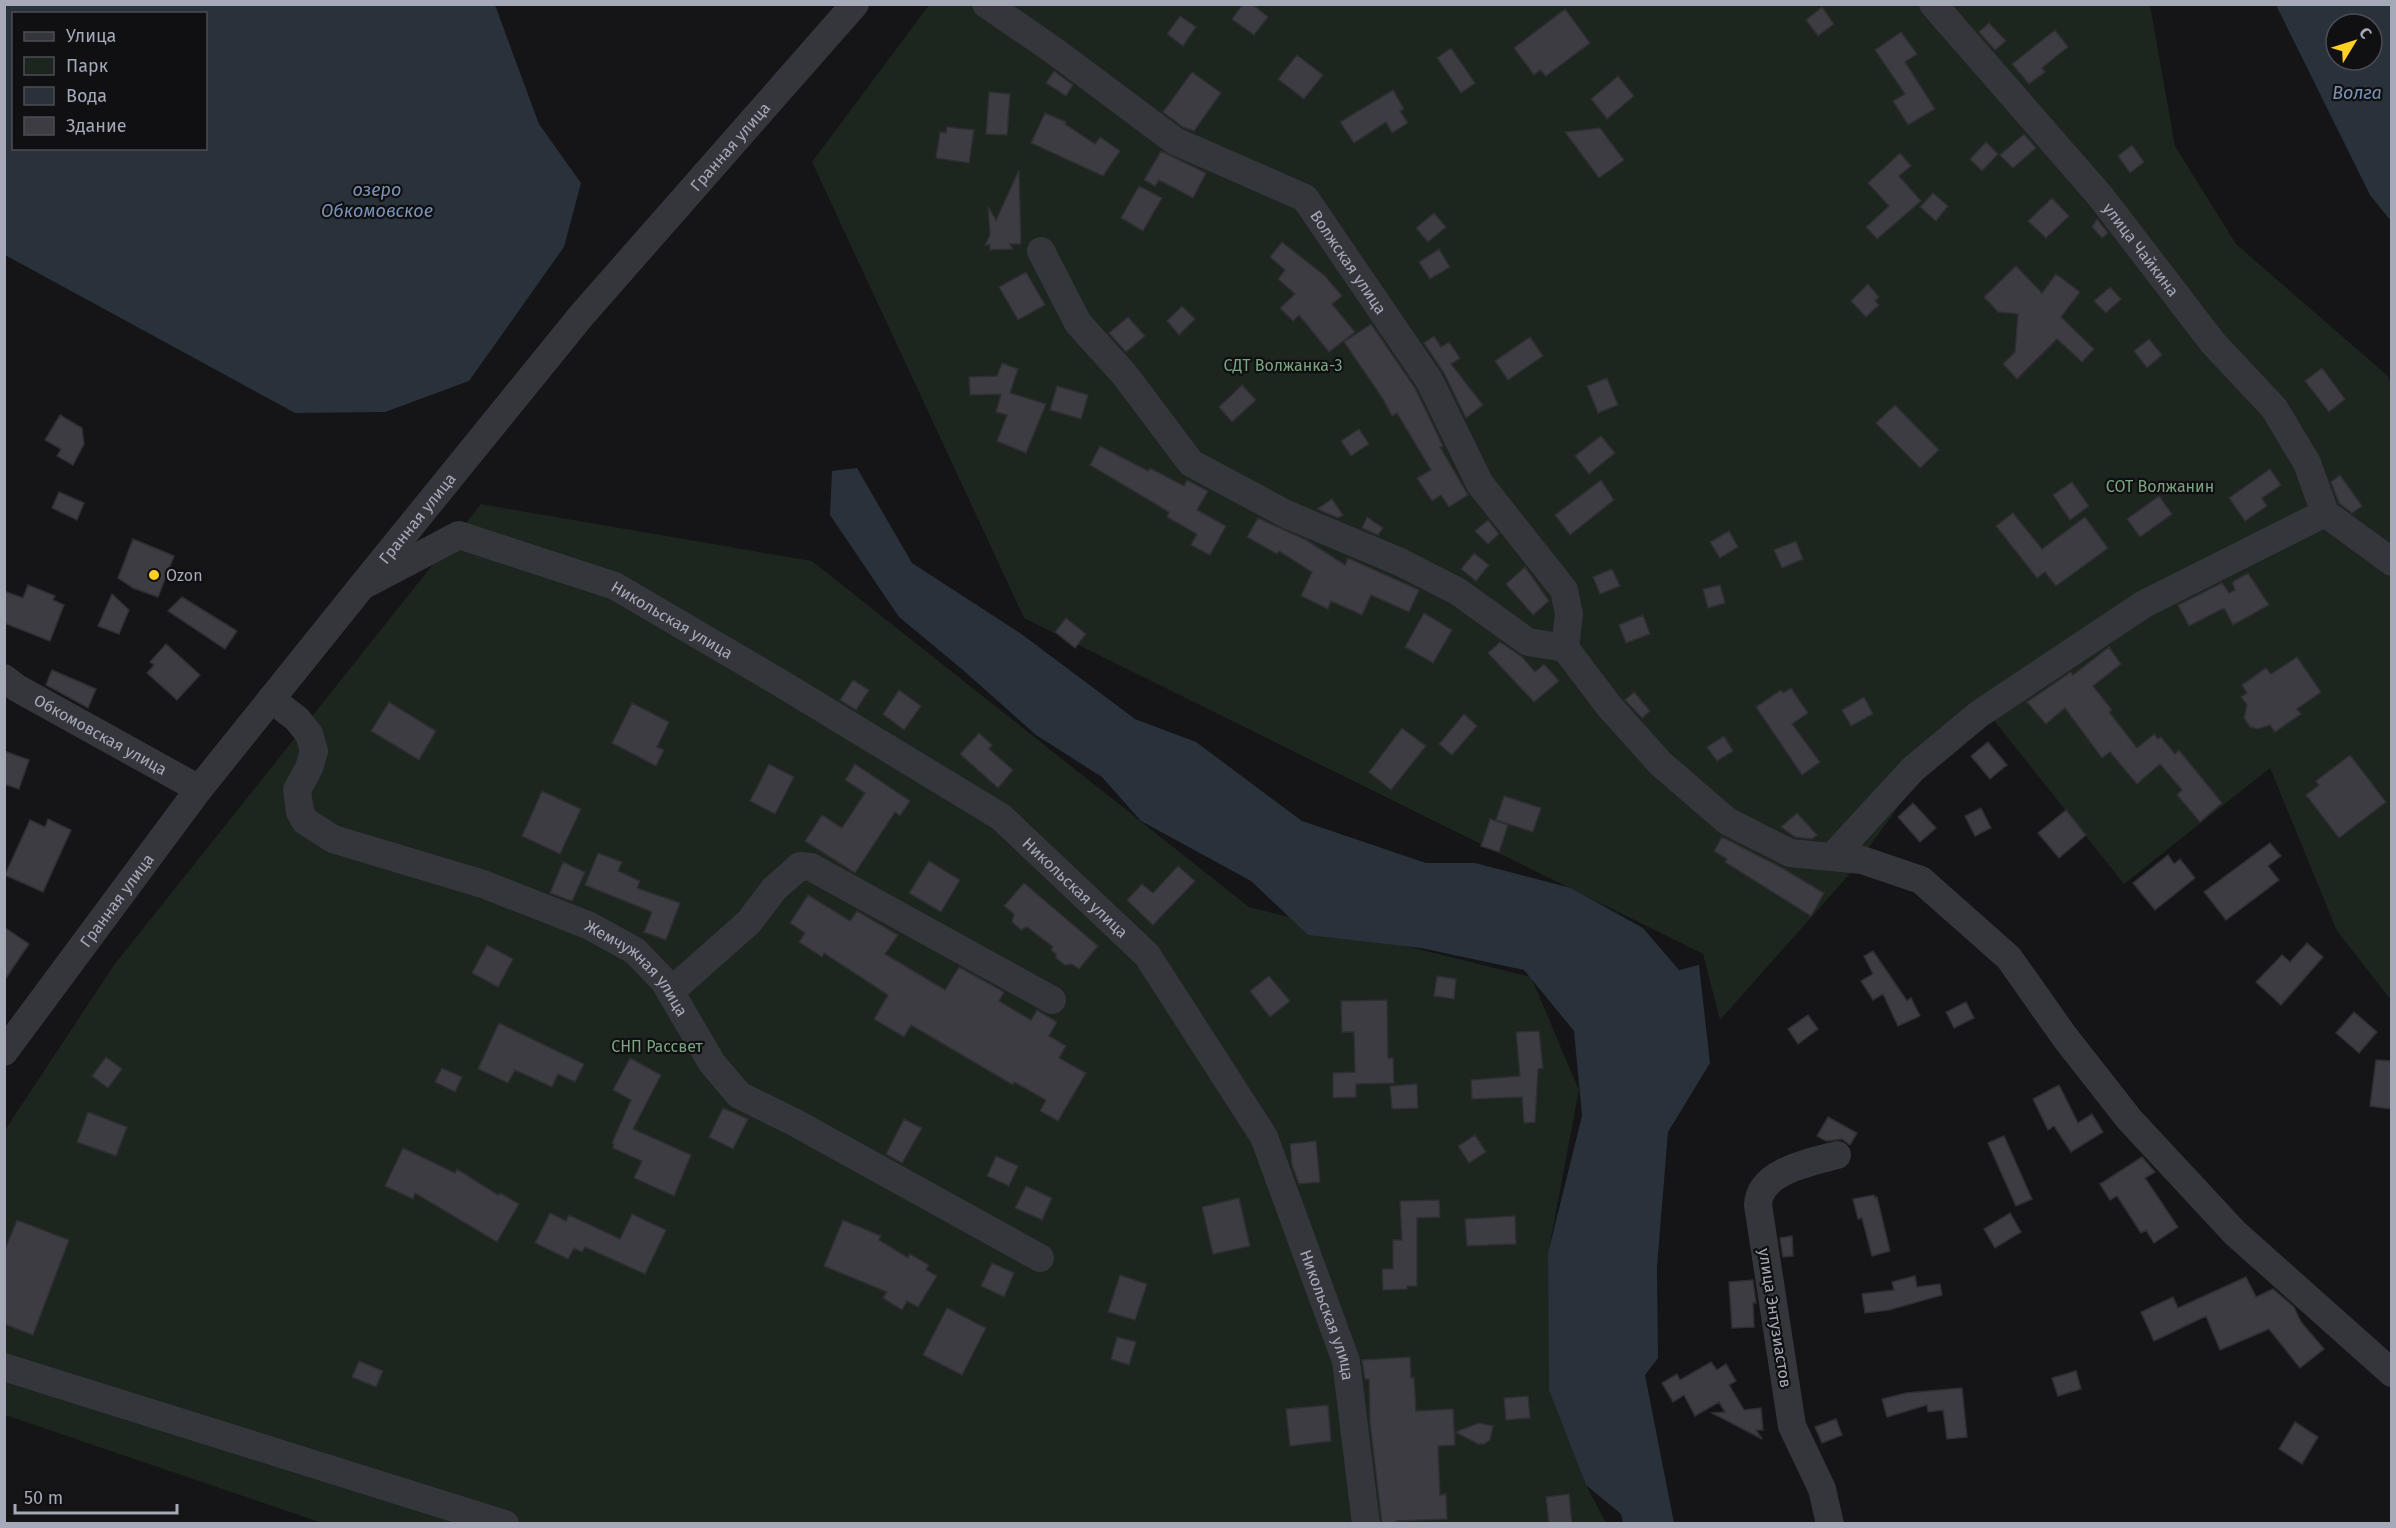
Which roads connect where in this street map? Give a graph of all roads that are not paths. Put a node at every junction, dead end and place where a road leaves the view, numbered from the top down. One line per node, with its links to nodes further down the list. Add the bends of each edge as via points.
1 (855, 4): 7 (street, Гранная улица, via 581,316)
2 (986, 4): 8 (street, Волжская улица, via 1175,141 1305,198 1429,380 1480,484 1564,590 1569,614)
3 (1933, 4): 5 (street, улица Чайкина, via 2101,197 2213,343 2274,408 2307,463)
4 (1041, 251): 8 (street, via 1078,323 1124,374 1191,462 1286,514 1400,562 1457,591 1528,642)
5 (2325, 513): 6 (street); 12 (street, via 2144,604 1979,714 1913,769)
6 (2391, 562)
7 (362, 586): 10 (street, Гранная улица); 21 (street, Никольская улица, via 459,535 615,586 1001,817 1147,955 1264,1137 1346,1361)
8 (1565, 648): 12 (street, via 1609,706 1660,763 1727,821 1791,854)
9 (4, 678): 11 (street, Обкомовская улица)
10 (271, 699): 11 (street, Гранная улица); 13 (street, Жемчужная улица, via 297,719 309,734 314,751 297,790 305,821 333,839 483,884 590,926 635,951)
11 (199, 789): 15 (street, Гранная улица)
12 (1832, 857): 19 (street, via 1862,860 1921,880 2009,958 2129,1119 2235,1233)
13 (670, 992): 14 (street, via 749,922 774,889 800,866 812,867); 17 (street, Жемчужная улица, via 711,1063 739,1095)
14 (1052, 1000)
15 (4, 1052)
16 (1837, 1155): 22 (street, улица Энтузиастов, via 1798,1165 1772,1179 1758,1196 1792,1426 1822,1489)
17 (1040, 1258)
18 (4, 1367): 20 (street)
19 (2391, 1372)
20 (505, 1524)
21 (1366, 1524)
22 (1830, 1524)

